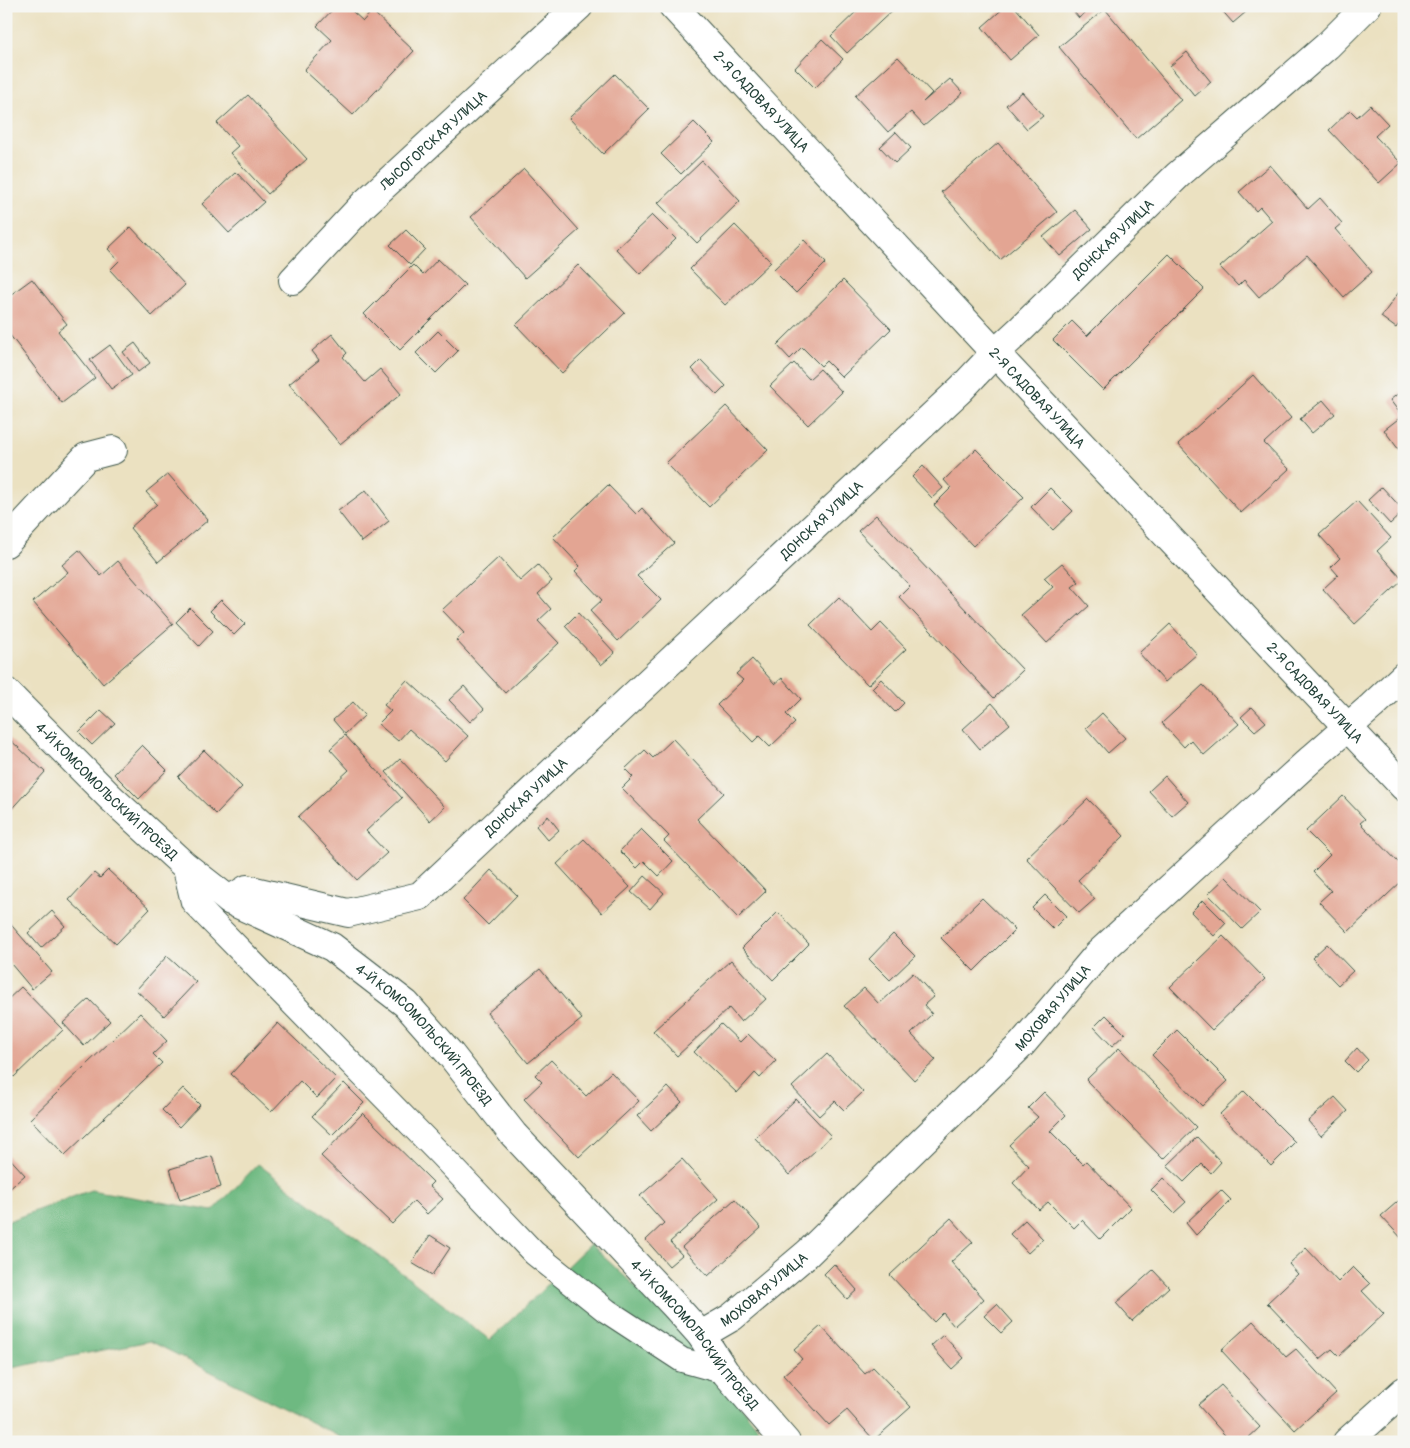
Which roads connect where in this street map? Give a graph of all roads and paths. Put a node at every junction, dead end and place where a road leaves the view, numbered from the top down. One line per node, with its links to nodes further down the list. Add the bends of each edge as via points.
1 (579, 6): 4 (street, ЛЫСОГОРСКАЯ УЛИЦА, via 364,204)
2 (673, 6): 5 (street, 2-Я САДОВАЯ УЛИЦА)
3 (1367, 6): 5 (street, ДОНСКАЯ УЛИЦА, via 1327,46 1178,175)
4 (293, 280)
5 (995, 353): 10 (street, 2-Я САДОВАЯ УЛИЦА); 13 (street, ДОНСКАЯ УЛИЦА, via 420,896 348,913 247,889)
6 (113, 450): 7 (street, via 86,457)
7 (6, 543)
8 (1404, 676): 10 (street, МОХОВАЯ УЛИЦА)
9 (6, 692): 12 (street, 4-Й КОМСОМОЛЬСКИЙ ПРОЕЗД, via 110,797)
10 (1348, 727): 11 (street, 2-Я САДОВАЯ УЛИЦА); 14 (street, МОХОВАЯ УЛИЦА, via 1098,954 1022,1044 808,1254 732,1317)
11 (1404, 788)
12 (184, 865): 13 (street, 4-Й КОМСОМОЛЬСКИЙ ПРОЕЗД); 15 (lane, via 193,902 534,1253 607,1311 682,1360)
13 (229, 900): 14 (street, 4-Й КОМСОМОЛЬСКИЙ ПРОЕЗД, via 332,947 406,1004 513,1134)
14 (701, 1335): 15 (street, 4-Й КОМСОМОЛЬСКИЙ ПРОЕЗД)
15 (726, 1372): 17 (street, 4-Й КОМСОМОЛЬСКИЙ ПРОЕЗД)
16 (1404, 1391): 18 (street)
17 (786, 1442)
18 (1347, 1442)

